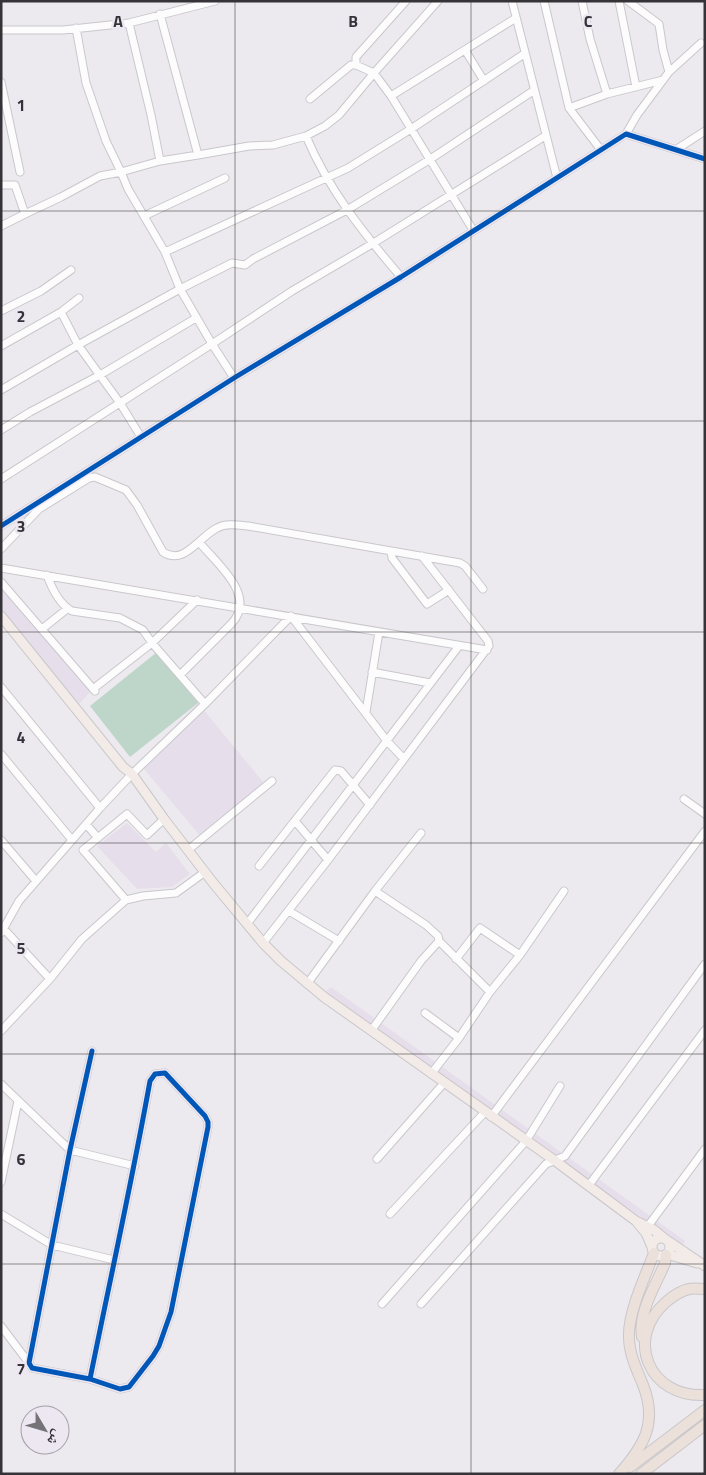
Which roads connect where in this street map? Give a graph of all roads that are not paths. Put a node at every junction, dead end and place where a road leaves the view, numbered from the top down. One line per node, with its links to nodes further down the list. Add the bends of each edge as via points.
1 (215, 1): 9 (street)
2 (406, 1): 17 (street, via 356,57)
3 (438, 1): 19 (street)
4 (512, 1): 10 (street)
5 (544, 1): 28 (street)
6 (582, 1): 25 (street)
7 (619, 1): 23 (street)
8 (628, 1): 18 (street, via 659,24)
9 (160, 14): 11 (street); 36 (street)
10 (516, 18): 15 (street); 16 (street)
11 (129, 23): 12 (street); 39 (street)
12 (76, 28): 13 (street); 41 (street, via 86,83 106,141)
13 (1, 30)
14 (701, 43): 18 (street)
15 (465, 50): 21 (street); 26 (street)
16 (524, 54): 21 (street); 24 (street)
17 (356, 65): 19 (street); 27 (street, via 351,65)
18 (670, 72): 20 (street)
19 (374, 73): 26 (street); 32 (street, via 339,115)
20 (663, 80): 23 (street); 31 (street)
21 (484, 81): 29 (street)
22 (1, 82): 40 (street)
23 (636, 87): 25 (street)
24 (533, 91): 33 (street); 38 (street)
25 (607, 94): 28 (street)
26 (391, 96): 29 (street)
27 (310, 99)
28 (569, 108): 34 (street)
29 (411, 129): 38 (street); 43 (street)
30 (705, 131): 35 (street)
31 (626, 134): 34 (street); 35 (street)
32 (306, 136): 36 (street, via 273,145); 43 (street)
33 (545, 136): 44 (street); 46 (street)
34 (601, 150): 44 (street)
35 (677, 150): 37 (street)
36 (198, 155): 39 (street)
37 (705, 159)
38 (429, 160): 46 (street); 47 (street)
39 (160, 161): 41 (street)
40 (20, 172)
41 (121, 172): 48 (street, via 100,176); 49 (street)
42 (225, 178): 49 (street)
43 (328, 178): 47 (street); 53 (street)
44 (556, 178): 51 (street)
45 (1, 185): 48 (street, via 15,185)
46 (451, 194): 51 (street); 52 (street)
47 (347, 210): 52 (street); 56 (street, via 245,266 232,263)
48 (25, 214): 50 (street)
49 (144, 216): 53 (street)
50 (1, 226)
51 (473, 230): 55 (street)
52 (372, 244): 55 (street); 61 (street, via 292,291)
53 (165, 252): 56 (street)
54 (71, 270): 58 (street)
55 (401, 277): 65 (street)
56 (180, 289): 60 (street); 62 (street)
57 (79, 298): 59 (street)
58 (1, 311)
59 (61, 312): 62 (street); 63 (street)
60 (196, 318): 61 (street); 64 (street)
61 (212, 344): 65 (street); 67 (street)
62 (78, 345): 64 (street); 66 (street)
63 (1, 346)
64 (100, 375): 67 (street); 68 (street)
65 (234, 378): 69 (street)
66 (1, 390)
67 (120, 403): 69 (street); 70 (street)
68 (1, 430)
69 (141, 437): 71 (street)
70 (1, 479)
71 (1, 526)
72 (199, 542): 73 (street, via 182,555 163,552 138,505 126,490 95,477 38,509); 74 (street, via 217,528 230,525); 82 (street, via 234,584 240,594)
73 (1, 549)
74 (391, 550): 75 (street); 80 (street, via 392,558 427,604)
75 (422, 556): 79 (street, via 460,563); 80 (street)
76 (1, 568): 77 (street)
77 (47, 575): 81 (street); 83 (street)
78 (1, 582): 86 (street)
79 (483, 589)
80 (448, 590): 90 (street, via 488,641)
81 (197, 600): 82 (street); 88 (street)
82 (241, 608): 85 (street); 92 (street, via 237,618)
83 (67, 609): 86 (street); 88 (street, via 120,618 143,630)
84 (1, 616): 100 (main road)
85 (291, 616): 87 (street); 95 (street); 96 (street)
86 (42, 629): 88 (street, via 94,690)
87 (379, 632): 89 (street); 91 (street)
88 (152, 643): 92 (street)
89 (459, 646): 90 (street); 93 (street)
90 (487, 650): 99 (street)
91 (372, 672): 93 (street); 96 (street)
92 (180, 674): 95 (street)
93 (430, 683): 97 (street)
94 (1, 687): 105 (street)
95 (205, 704): 100 (street)
96 (366, 712): 97 (street)
97 (387, 741): 99 (street); 102 (street)
98 (1, 754): 114 (street)
99 (404, 759): 104 (street)
100 (132, 774): 105 (street); 107 (main road)
101 (272, 781): 116 (street)
102 (352, 786): 104 (street); 108 (street, via 341,771 335,770); 115 (street)
103 (684, 799): 106 (street)
104 (370, 805): 117 (street)
105 (100, 808): 109 (street)
106 (705, 814)
107 (164, 819): 112 (street, via 147,835 127,814); 116 (main road)
108 (295, 821): 115 (street); 118 (street)
109 (86, 824): 112 (street); 114 (street)
110 (705, 831): 147 (street)
111 (421, 833): 121 (street)
112 (98, 838): 123 (street, via 83,850)
113 (1, 840): 120 (street)
114 (72, 840): 120 (street)
115 (310, 840): 117 (street); 125 (street)
116 (188, 850): 119 (main road)
117 (328, 860): 124 (street)
118 (260, 866)
119 (205, 872): 123 (street, via 176,893); 125 (main road)
120 (36, 881): 126 (street, via 19,901)
121 (375, 891): 127 (street); 128 (street, via 426,925)
122 (564, 891): 130 (street)
123 (126, 900): 133 (street, via 82,939)
124 (289, 911): 127 (street); 129 (street)
125 (247, 924): 129 (main road)
126 (3, 931): 133 (street)
127 (339, 941): 134 (street)
128 (439, 941): 131 (street); 139 (street)
129 (263, 943): 134 (main road)
130 (520, 955): 131 (street, via 480,928); 135 (street)
131 (456, 959): 135 (street)
132 (705, 964): 152 (street, via 565,1156)
133 (50, 979): 137 (street)
134 (307, 984): 139 (main road)
135 (490, 992): 140 (street)
136 (425, 1013): 140 (street)
137 (1, 1030)
138 (705, 1030): 155 (street)
139 (371, 1031): 142 (main road)
140 (459, 1038): 142 (street)
141 (92, 1051): 150 (street)
142 (431, 1074): 143 (main road)
143 (444, 1083): 147 (main road); 151 (street)
144 (1, 1084): 146 (street)
145 (560, 1086): 148 (street)
146 (18, 1101): 150 (street); 154 (street)
147 (488, 1114): 148 (main road); 157 (street)
148 (526, 1141): 152 (main road); 167 (street)
149 (705, 1149): 159 (street)
150 (70, 1150): 153 (street); 161 (street)
151 (377, 1159)
152 (554, 1160): 155 (main road); 168 (street, via 546,1164)
153 (135, 1166): 164 (street); 172 (street, via 150,1081 155,1074 165,1072 208,1122 172,1312 160,1346 129,1387 120,1388)
154 (1, 1182)
155 (589, 1185): 158 (main road)
156 (1, 1214): 161 (street)
157 (390, 1214)
158 (636, 1221): 159 (main road); 162 (main road, via 646,1233)
159 (648, 1226): 160 (main road)
160 (667, 1240): 162 (main road, via 657,1239); 163 (main road, via 671,1247); 165 (main road)
161 (52, 1245): 164 (street); 171 (street)
162 (653, 1250): 163 (main road, via 660,1256); 176 (highway, via 637,1297 629,1335 629,1347 649,1408 649,1426 639,1450)
163 (667, 1255): 165 (main road); 170 (highway, via 644,1312 641,1329)
164 (114, 1260): 172 (street)
165 (704, 1266)
166 (705, 1289): 170 (highway, via 690,1289 676,1294 662,1306 646,1332)
167 (382, 1304)
168 (421, 1304)
169 (1, 1326): 171 (street)
170 (644, 1346): 173 (highway, via 655,1374 668,1387 692,1396)
171 (29, 1363): 172 (street, via 34,1369)
172 (90, 1379)
173 (705, 1395)
174 (705, 1410): 176 (highway)
175 (705, 1426): 177 (highway)
176 (620, 1474)
177 (642, 1474)

